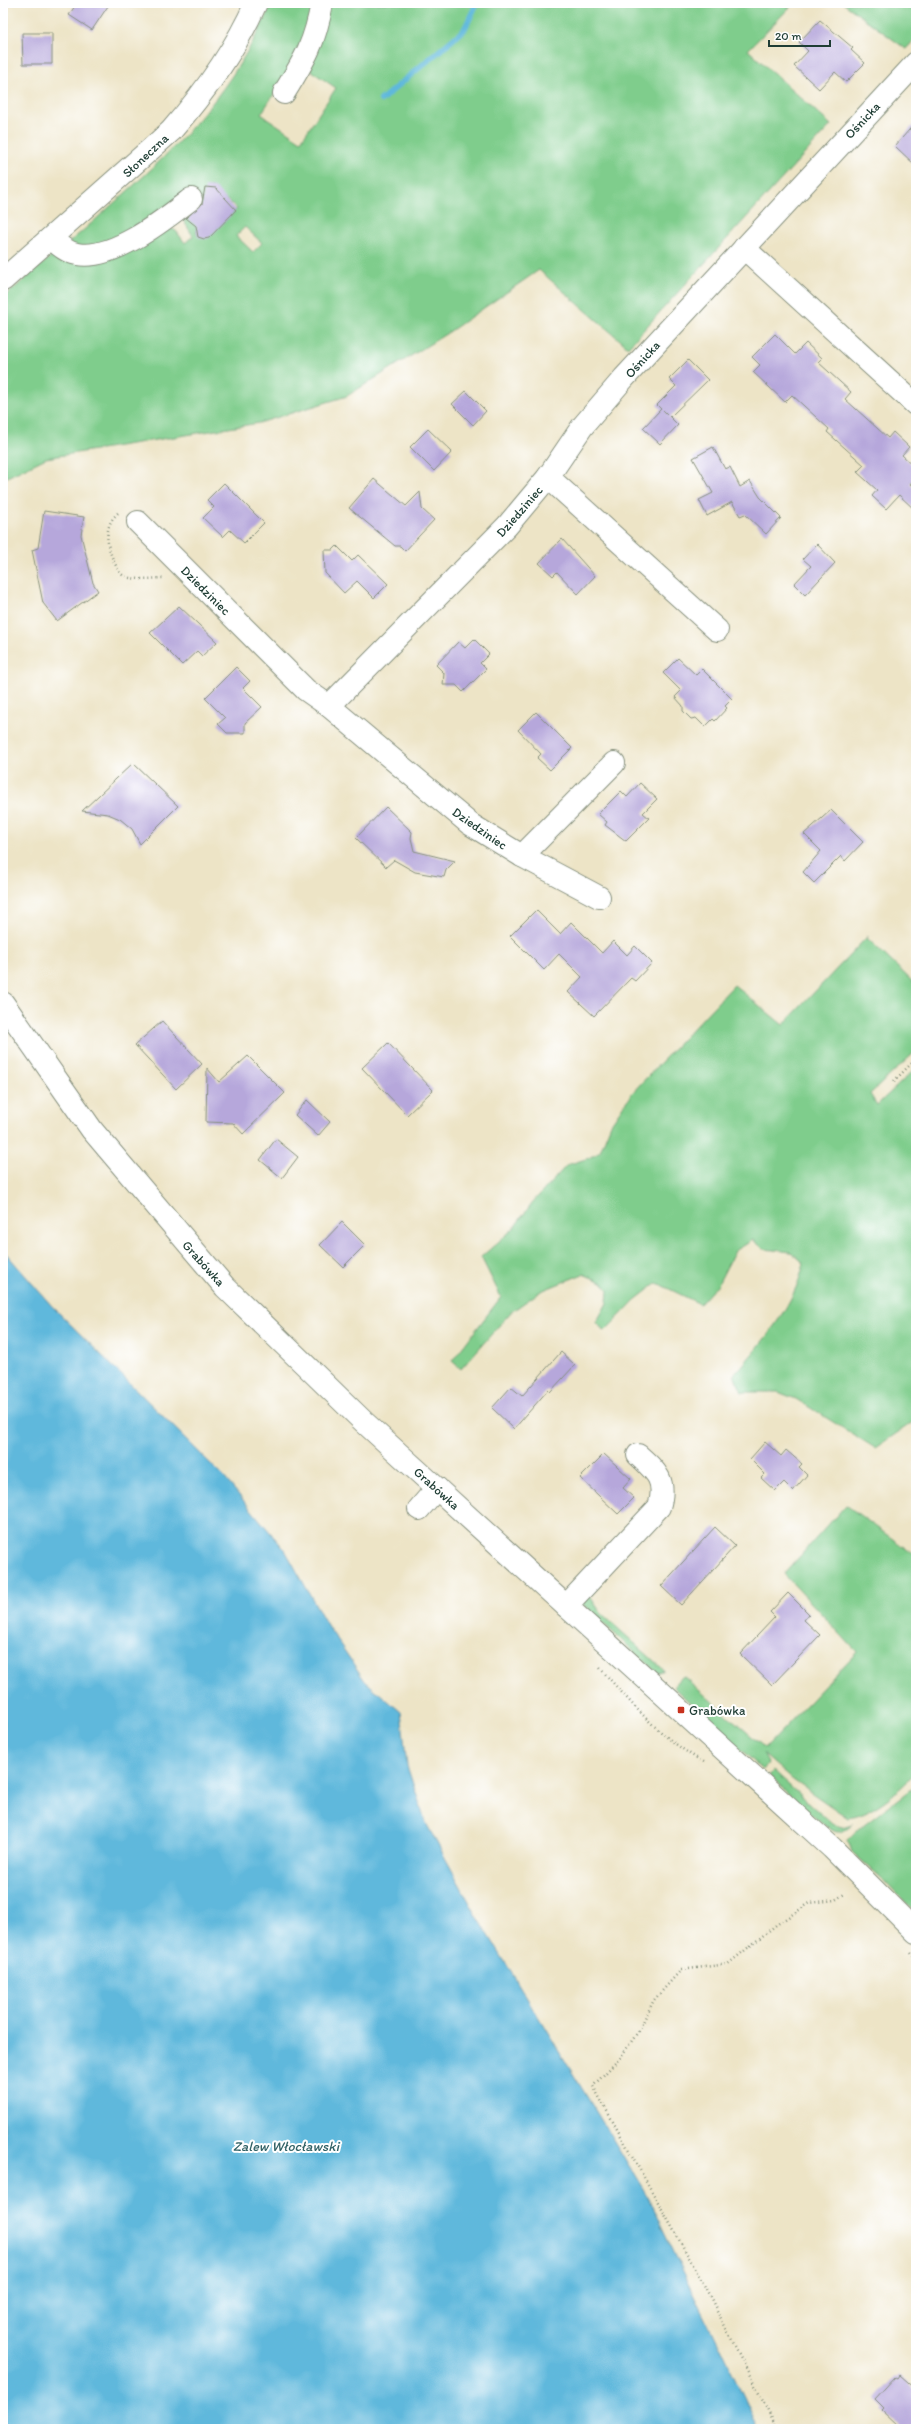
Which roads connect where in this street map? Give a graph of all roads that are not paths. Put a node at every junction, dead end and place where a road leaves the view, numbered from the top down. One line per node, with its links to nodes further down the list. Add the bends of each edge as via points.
1 (256, 3): 6 (street, Słoneczna, via 225,60 188,112 148,153)
2 (322, 3): 4 (street, via 313,42)
3 (916, 63): 7 (street, Ośnicka)
4 (284, 93)
5 (191, 199): 6 (street, via 177,222 90,254 70,252)
6 (51, 238): 8 (street, Słoneczna)
7 (744, 248): 9 (street); 10 (street, Ośnicka, via 582,427)
8 (3, 280)
9 (916, 405)
10 (548, 477): 12 (street, Dziedziniec); 13 (street, Dziedziniec, via 506,526)
11 (138, 522): 13 (street, Dziedziniec, via 306,690)
12 (717, 630)
13 (329, 706): 15 (street, Dziedziniec, via 470,824)
14 (614, 763): 15 (street, Dziedziniec)
15 (522, 856): 16 (street, Dziedziniec)
16 (599, 897)
17 (3, 1003): 19 (street, Grabówka, via 92,1130 225,1288)
18 (638, 1455): 21 (street, via 653,1468 661,1481 663,1493 659,1507)
19 (437, 1488): 20 (street); 21 (street, Grabówka)
20 (419, 1510)
21 (566, 1606): 22 (street, Grabówka, via 862,1877)
22 (916, 1932)

